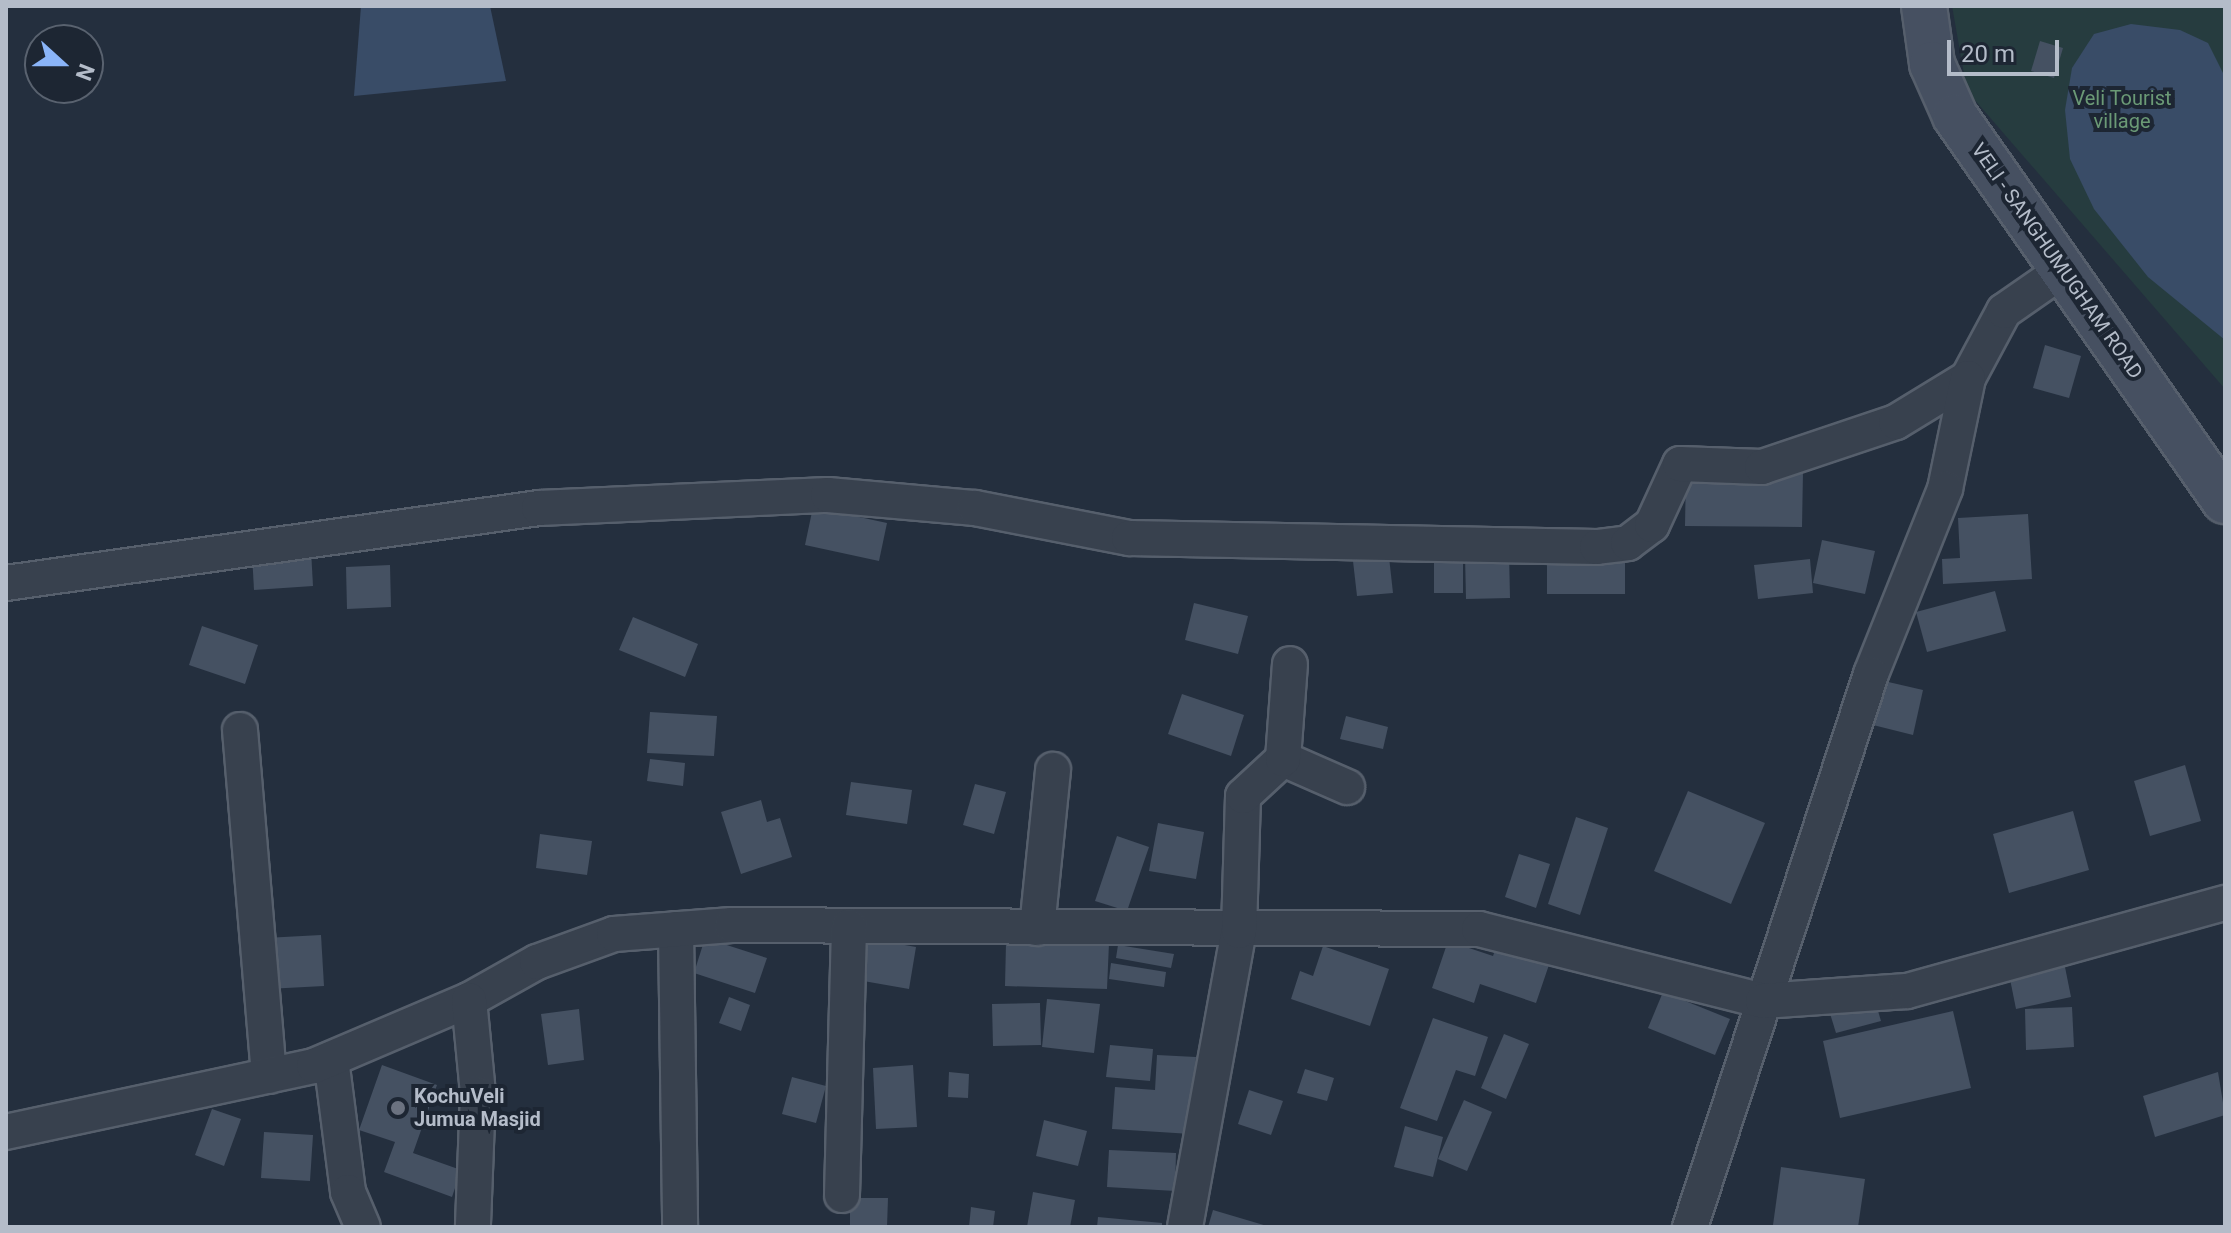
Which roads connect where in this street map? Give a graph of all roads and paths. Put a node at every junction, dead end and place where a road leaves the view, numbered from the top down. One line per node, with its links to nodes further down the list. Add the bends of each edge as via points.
1 (1924, 6): 2 (main road, VELI - SANGHUMUGHAM ROAD, via 1932,64 1955,116)
2 (2063, 270): 3 (street, via 2004,311); 4 (main road, VELI - SANGHUMUGHAM ROAD)
3 (1968, 378): 5 (street, via 1896,422 1776,463 1680,464 1652,525 1628,543 1597,547 1129,538 975,508 828,495 539,508); 17 (street, via 1945,489 1876,660)
4 (2225, 501)
5 (6, 583)
6 (1290, 664): 8 (street)
7 (240, 730): 19 (street)
8 (1283, 759): 10 (street); 15 (street, via 1243,796)
9 (1053, 770): 13 (street)
10 (1347, 787)
11 (2225, 903): 17 (street, via 1907,991)
12 (849, 926): 13 (street); 14 (street); 21 (street)
13 (1037, 928): 15 (street)
14 (676, 929): 16 (street, via 614,934 537,962); 24 (street)
15 (1239, 931): 17 (street, via 1479,929); 25 (street)
16 (469, 1000): 18 (street); 23 (street, via 478,1094)
17 (1763, 1001): 26 (street)
18 (331, 1059): 19 (street); 22 (street, via 348,1192)
19 (269, 1076): 20 (street)
20 (6, 1132)
21 (842, 1195)
22 (363, 1227)
23 (473, 1227)
24 (680, 1227)
25 (1185, 1227)
26 (1690, 1227)

